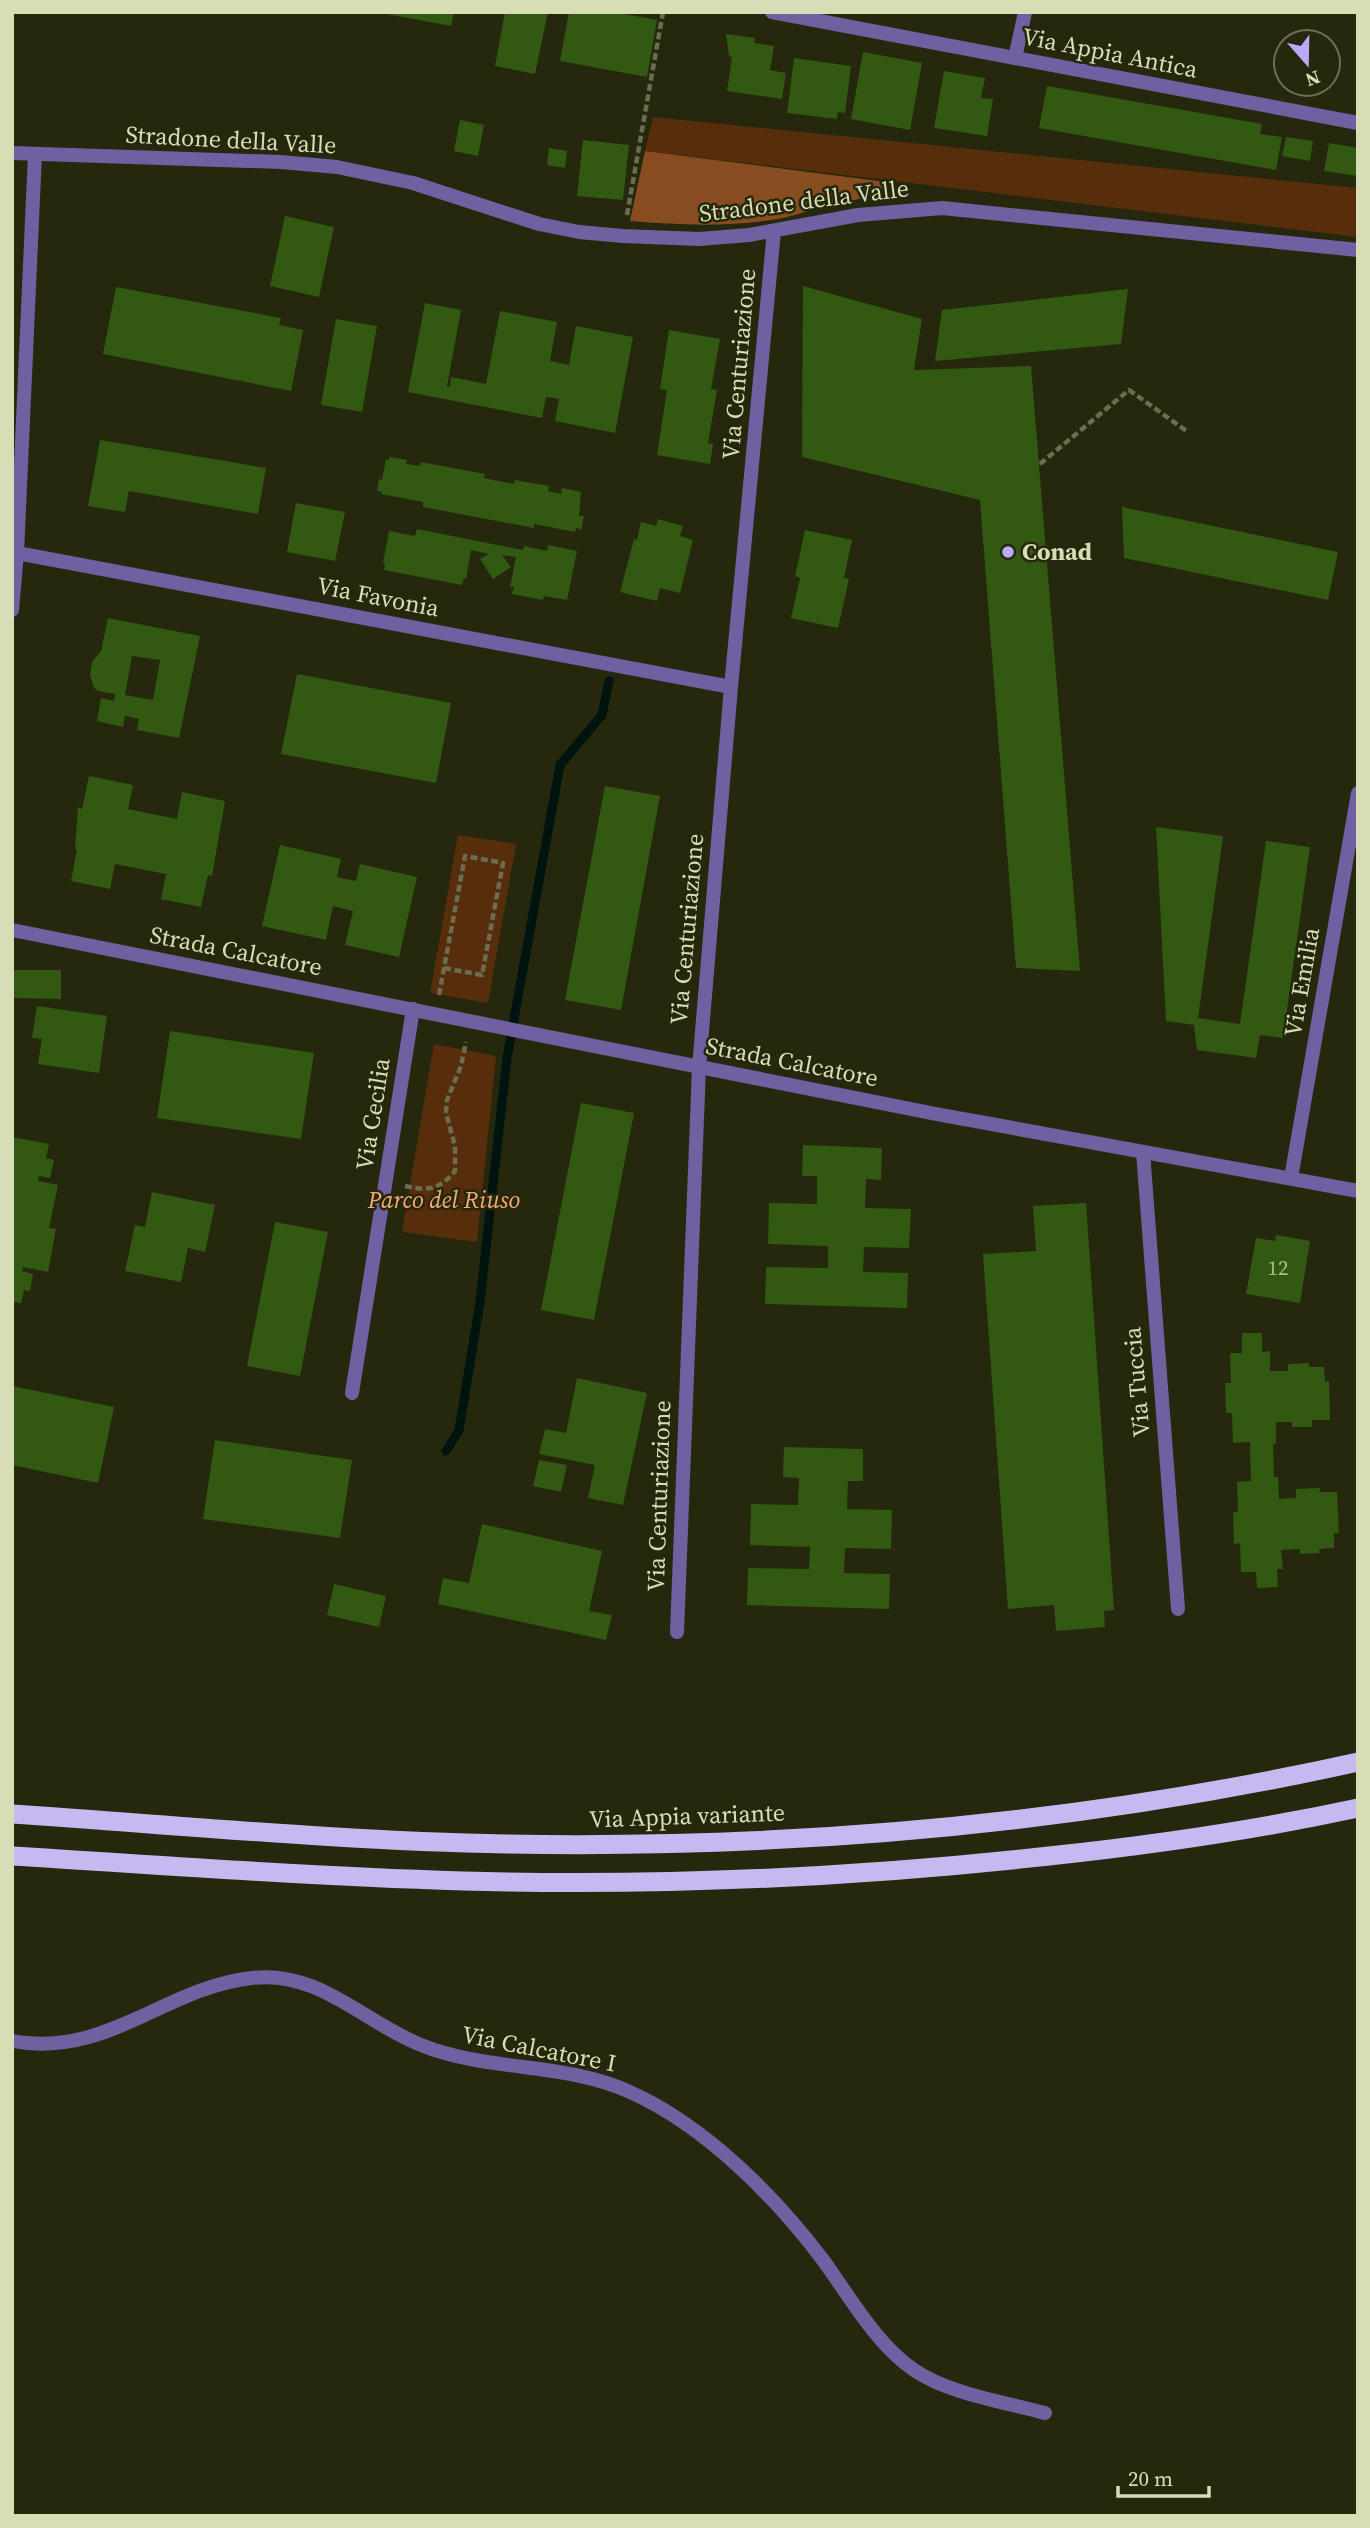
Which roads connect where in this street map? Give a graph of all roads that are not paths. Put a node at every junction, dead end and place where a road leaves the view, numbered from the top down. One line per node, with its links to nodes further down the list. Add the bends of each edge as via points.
1 (772, 12): 3 (street, Via Appia Antica)
2 (1025, 12): 3 (street)
3 (1015, 58): 4 (street, Via Appia Antica)
4 (1358, 123)
5 (12, 153): 6 (street, Stradone della Valle)
6 (35, 154): 7 (street, Stradone della Valle, via 337,167 413,183 539,224 579,232 699,239); 9 (street)
7 (774, 231): 8 (street, Stradone della Valle, via 858,215 942,208); 11 (street, Via Centuriazione)
8 (1358, 250)
9 (17, 553): 10 (street); 11 (street, Via Favonia)
10 (12, 610)
11 (731, 687): 15 (street, Via Centuriazione)
12 (1358, 793): 17 (street, Via Emilia)
13 (12, 930): 14 (street, Strada Calcatore)
14 (413, 1009): 15 (street, Strada Calcatore); 19 (street, Via Cecilia)
15 (699, 1067): 16 (street, Strada Calcatore); 21 (street, Via Centuriazione)
16 (1143, 1152): 17 (street, Strada Calcatore); 20 (street, Via Tuccia)
17 (1291, 1178): 18 (street, Strada Calcatore)
18 (1358, 1191)
19 (352, 1393)
20 (1178, 1609)
21 (677, 1633)
22 (1358, 1762): 24 (highway, Via Appia variante, via 1075,1813 761,1840 449,1842)
23 (1358, 1808): 25 (highway, via 1142,1846 949,1867 758,1879 493,1881)
24 (12, 1814)
25 (12, 1856)
26 (12, 2041): 27 (street, Via Calcatore I, via 47,2044 92,2037 216,1986 277,1977 327,1992 387,2030 441,2052 615,2086 672,2115 746,2174 796,2226 882,2340 915,2371 955,2388)
27 (1045, 2413)

